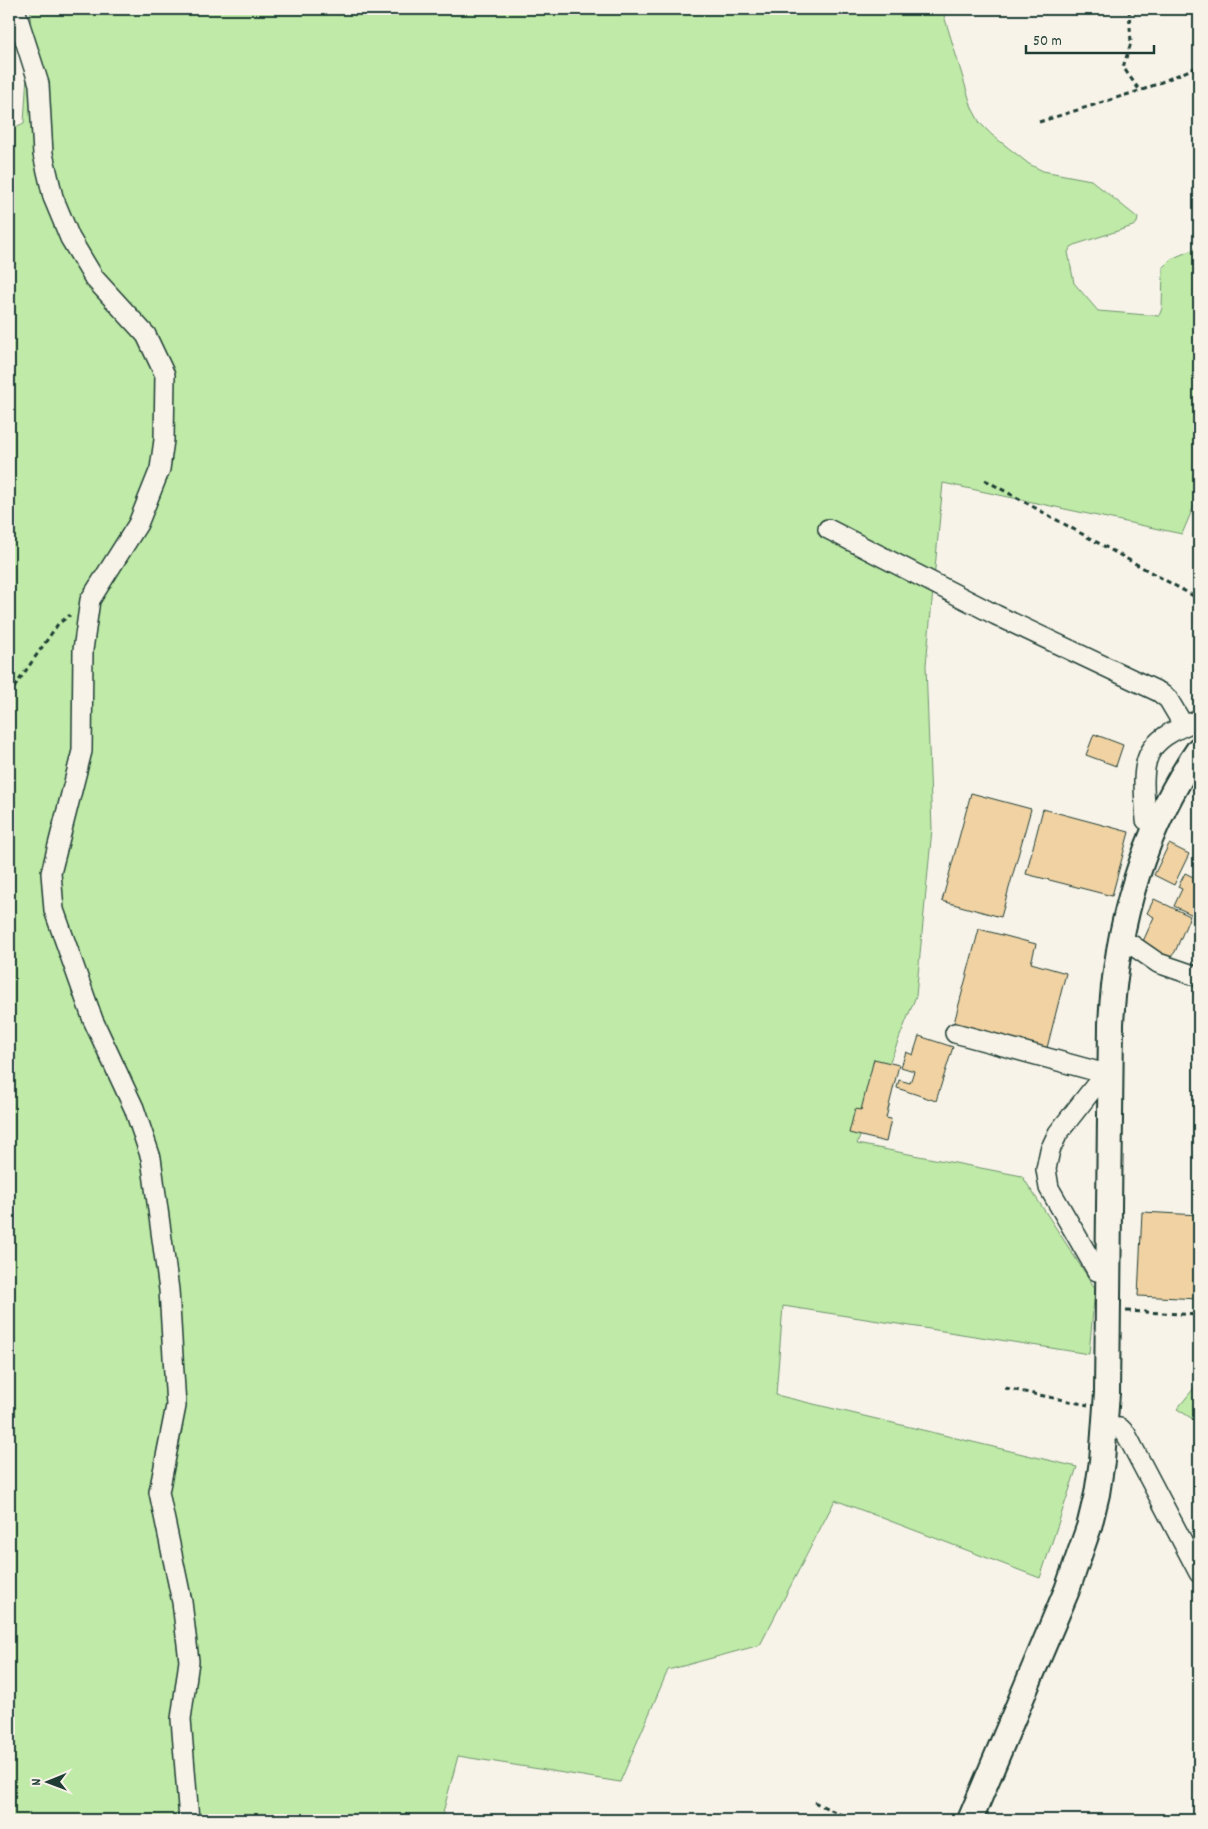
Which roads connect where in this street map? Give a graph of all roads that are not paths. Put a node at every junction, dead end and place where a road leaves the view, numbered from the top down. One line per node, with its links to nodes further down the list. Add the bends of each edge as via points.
1 (15, 9): 13 (street, via 39,84 43,154 53,197 70,238 94,278 146,335 165,376 160,469 138,524 90,600 83,650 82,751 51,873 54,910 93,1020 134,1108 151,1158 169,1290 176,1406 159,1492 182,1602 190,1661 181,1720)
2 (828, 529): 3 (street, via 996,615 1159,692)
3 (1192, 723): 5 (street, via 1157,743 1144,764 1146,820)
4 (1199, 749): 5 (street)
5 (1156, 825): 6 (street, via 1138,872)
6 (1120, 943): 7 (street, via 1132,945 1158,963); 9 (street)
7 (1199, 977)
8 (955, 1033): 9 (street)
9 (1105, 1072): 10 (street); 10 (street, via 1058,1133 1046,1169 1049,1188 1097,1271)
10 (1108, 1272): 11 (street)
11 (1106, 1417): 12 (street, via 1126,1434); 14 (street, via 1097,1494 1079,1559)
12 (1199, 1573)
13 (189, 1820)
14 (970, 1820)

